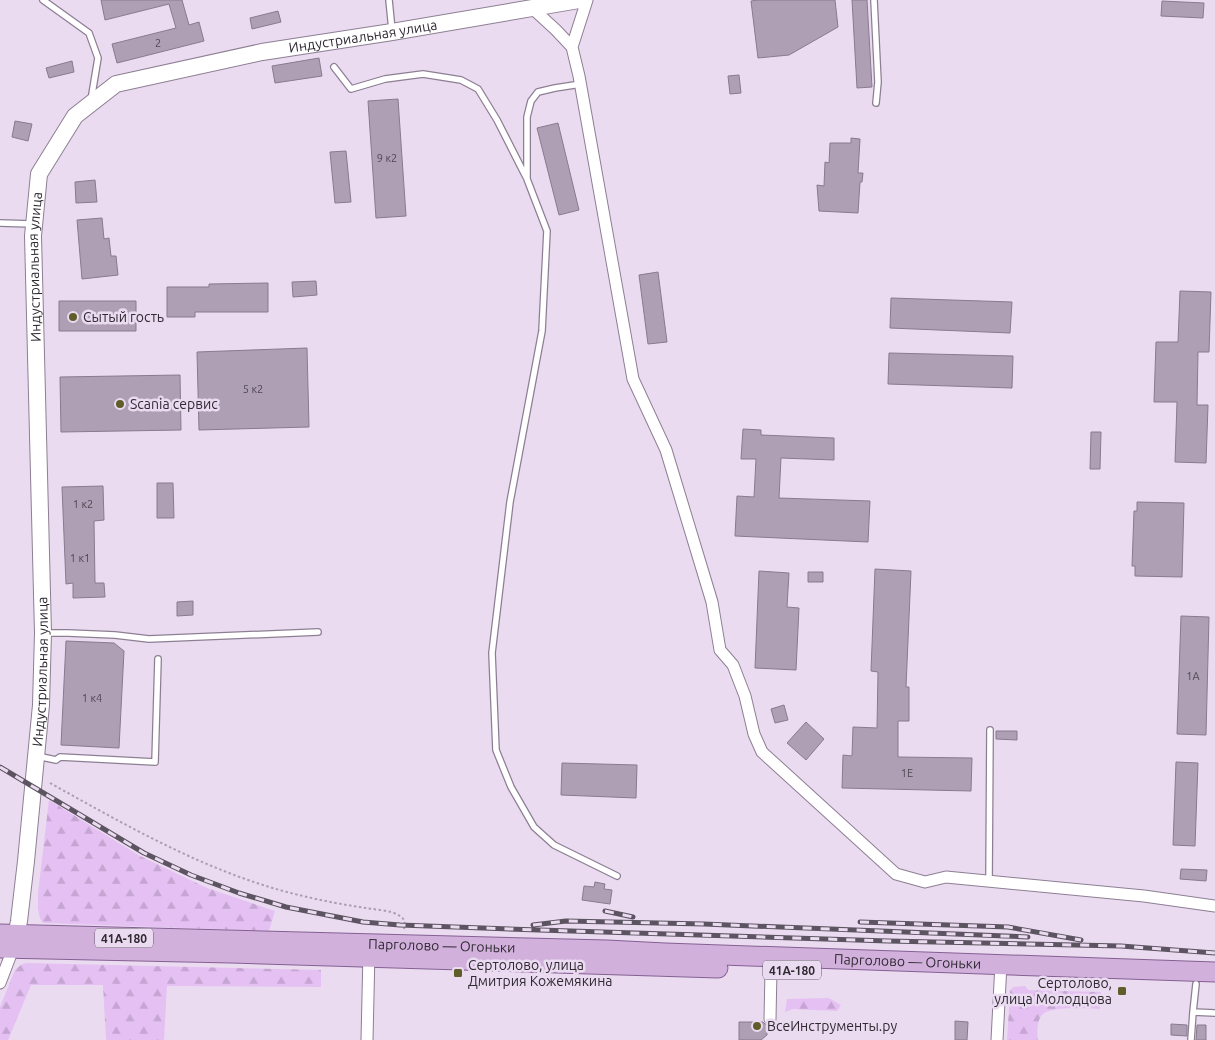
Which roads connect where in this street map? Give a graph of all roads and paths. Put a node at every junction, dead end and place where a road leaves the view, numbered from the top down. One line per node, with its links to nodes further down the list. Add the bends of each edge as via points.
1 (43, 0): 12 (lane, via 89,34 98,58)
2 (389, 0): 7 (lane)
3 (579, 0): 6 (street, Индустриальная улица)
4 (587, 0): 8 (street)
5 (874, 0): 11 (lane)
6 (532, 8): 7 (street, Индустриальная улица); 8 (street)
7 (392, 32): 12 (street, Индустриальная улица, via 262,52 116,84)
8 (572, 47): 10 (street)
9 (334, 68): 13 (lane, via 351,88 423,74 461,80 478,90)
10 (581, 84): 13 (lane, via 538,92 531,101 527,118); 23 (street, via 633,379 666,450 712,602 720,650 733,665 762,752 896,874 926,882 946,877)
11 (876, 103)
12 (91, 104): 15 (street, Индустриальная улица, via 75,116 39,174)
13 (527, 179): 22 (lane, via 547,231 542,330 510,502 492,653 496,750 511,787 534,827 554,845)
14 (0, 223): 15 (lane)
15 (34, 224): 17 (street, Индустриальная улица)
16 (318, 632): 17 (lane, via 149,639 68,632)
17 (43, 634): 20 (street, Индустриальная улица)
18 (158, 659): 20 (lane, via 155,762 60,757 56,760)
19 (990, 730): 23 (lane)
20 (37, 756): 26 (street, Индустриальная улица)
21 (50, 783): 25 (path, via 149,838 216,869 285,892 397,914 404,922)
22 (617, 876)
23 (988, 882): 24 (street)
24 (1215, 906)
25 (403, 931)
26 (8, 941): 27 (main road, Парголово — Огоньки / 41А-180); 32 (street)
27 (369, 950): 29 (main road, Парголово — Огоньки / 41А-180); 30 (main road, Парголово — Огоньки / 41А-180, via 607,950); 38 (street)
28 (1215, 965): 31 (street)
29 (771, 970): 30 (main road, Парголово — Огоньки / 41А-180); 37 (street)
30 (1001, 970): 31 (main road, Парголово — Огоньки / 41А-180); 33 (main road, Парголово — Огоньки / 41А-180); 39 (street)
31 (1215, 972)
32 (0, 983)
33 (1196, 984): 34 (main road, Парголово — Огоньки / 41А-180); 35 (lane)
34 (1215, 984)
35 (1193, 1012): 36 (lane); 40 (lane)
36 (1215, 1013)
37 (770, 1019)
38 (367, 1040)
39 (997, 1040)
40 (1191, 1040)

